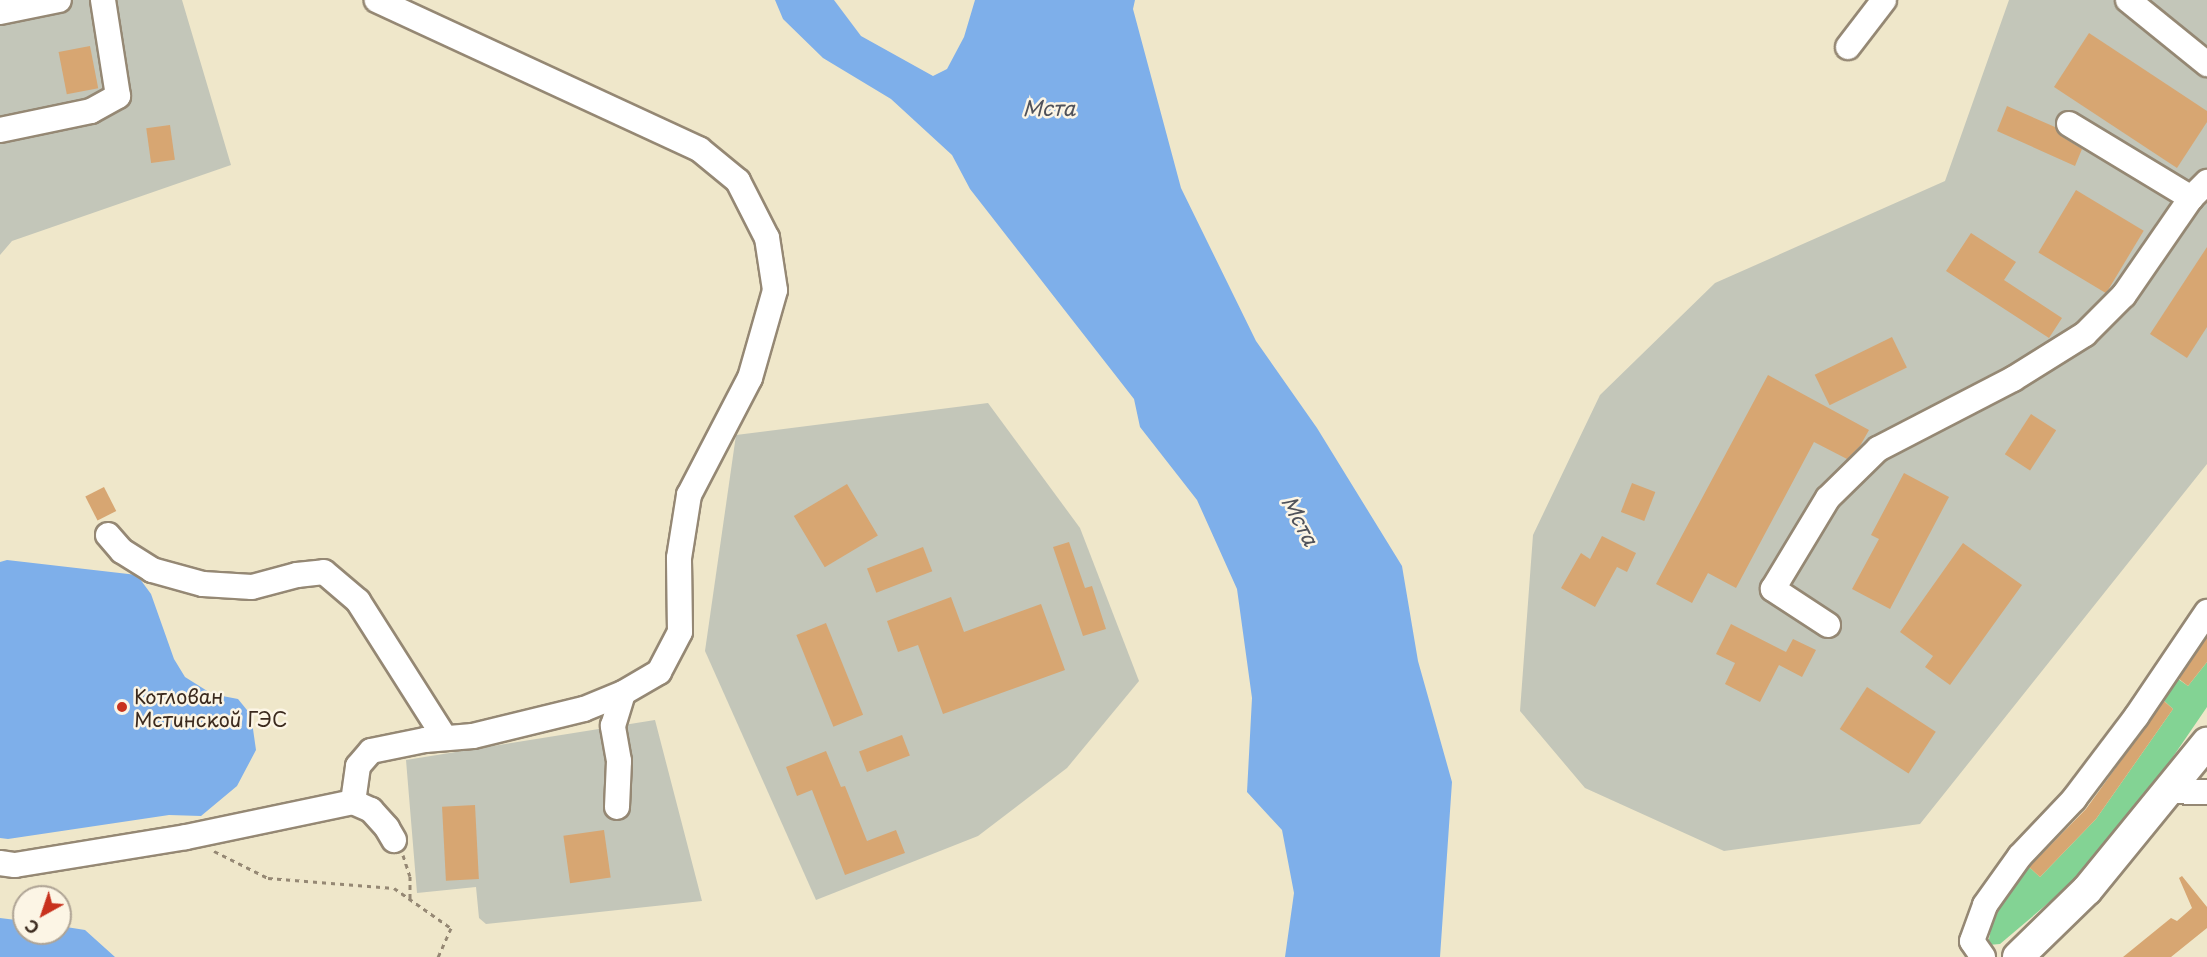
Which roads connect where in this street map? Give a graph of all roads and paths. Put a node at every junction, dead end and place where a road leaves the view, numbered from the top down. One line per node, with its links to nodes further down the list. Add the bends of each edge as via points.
1 (59, 0): 6 (street)
2 (103, 0): 10 (street, via 118,96 91,111)
3 (377, 0): 15 (street, via 699,148 738,181 767,238 775,290 750,378 689,495 679,558 680,632 659,672)
4 (1884, 0): 7 (street)
5 (2128, 0): 8 (street)
6 (7, 8)
7 (1848, 47)
8 (2207, 64)
9 (2069, 124): 11 (street)
10 (0, 130)
11 (2199, 190): 14 (street, via 2124,295 2085,334 2013,379 1878,449 1828,498 1773,589)
12 (108, 535): 16 (street, via 122,550 152,570 203,584 252,587 324,572 358,601)
13 (2207, 612): 27 (street, via 2074,799 2020,856 1985,905 1972,941)
14 (1828, 625)
15 (623, 693): 16 (street, via 584,709 525,725); 21 (street, via 613,726 619,760)
16 (445, 738): 20 (street, via 371,751 358,766)
17 (2207, 743): 18 (main road)
18 (2170, 791): 19 (street); 28 (main road, via 2087,890)
19 (2207, 792)
20 (353, 802): 22 (street); 23 (street, via 371,810)
21 (616, 807)
22 (186, 837): 24 (street, via 15,864); 25 (path, via 268,878 394,888)
23 (394, 840): 25 (path, via 407,860)
24 (0, 863)
25 (410, 900): 26 (path, via 451,928)
26 (438, 957)
27 (1983, 957)
28 (2018, 957)

